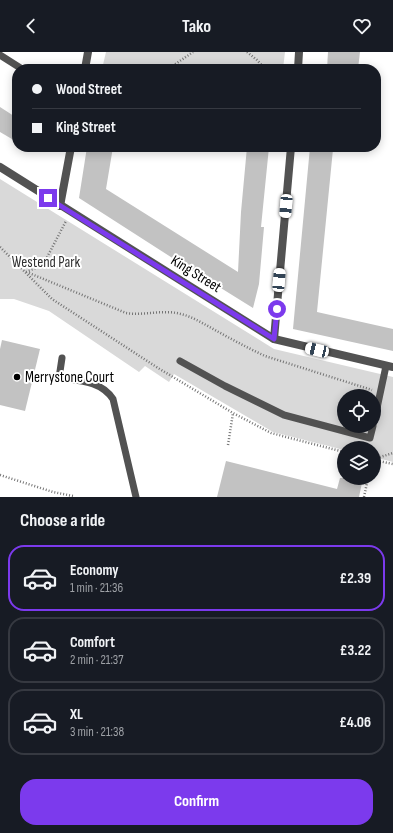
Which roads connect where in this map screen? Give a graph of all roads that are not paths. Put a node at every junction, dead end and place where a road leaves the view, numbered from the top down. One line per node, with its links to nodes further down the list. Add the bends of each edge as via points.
1 (88, 52): 5 (street)
2 (299, 52): 6 (street)
3 (0, 55): 4 (lane)
4 (14, 64)
5 (86, 64)
6 (298, 64)
7 (70, 152): 10 (street)
8 (291, 152): 11 (street)
9 (0, 167): 10 (street, King Street)
10 (60, 206): 11 (street, King Street)
11 (274, 339): 14 (street, King Street)
12 (62, 358): 19 (lane, via 59,378 100,386 114,399)
13 (180, 361): 16 (lane, via 284,415)
14 (390, 367): 15 (lane)
15 (381, 393)
16 (337, 429)
17 (351, 433): 18 (lane, via 370,438)
18 (371, 433)
19 (136, 497)

